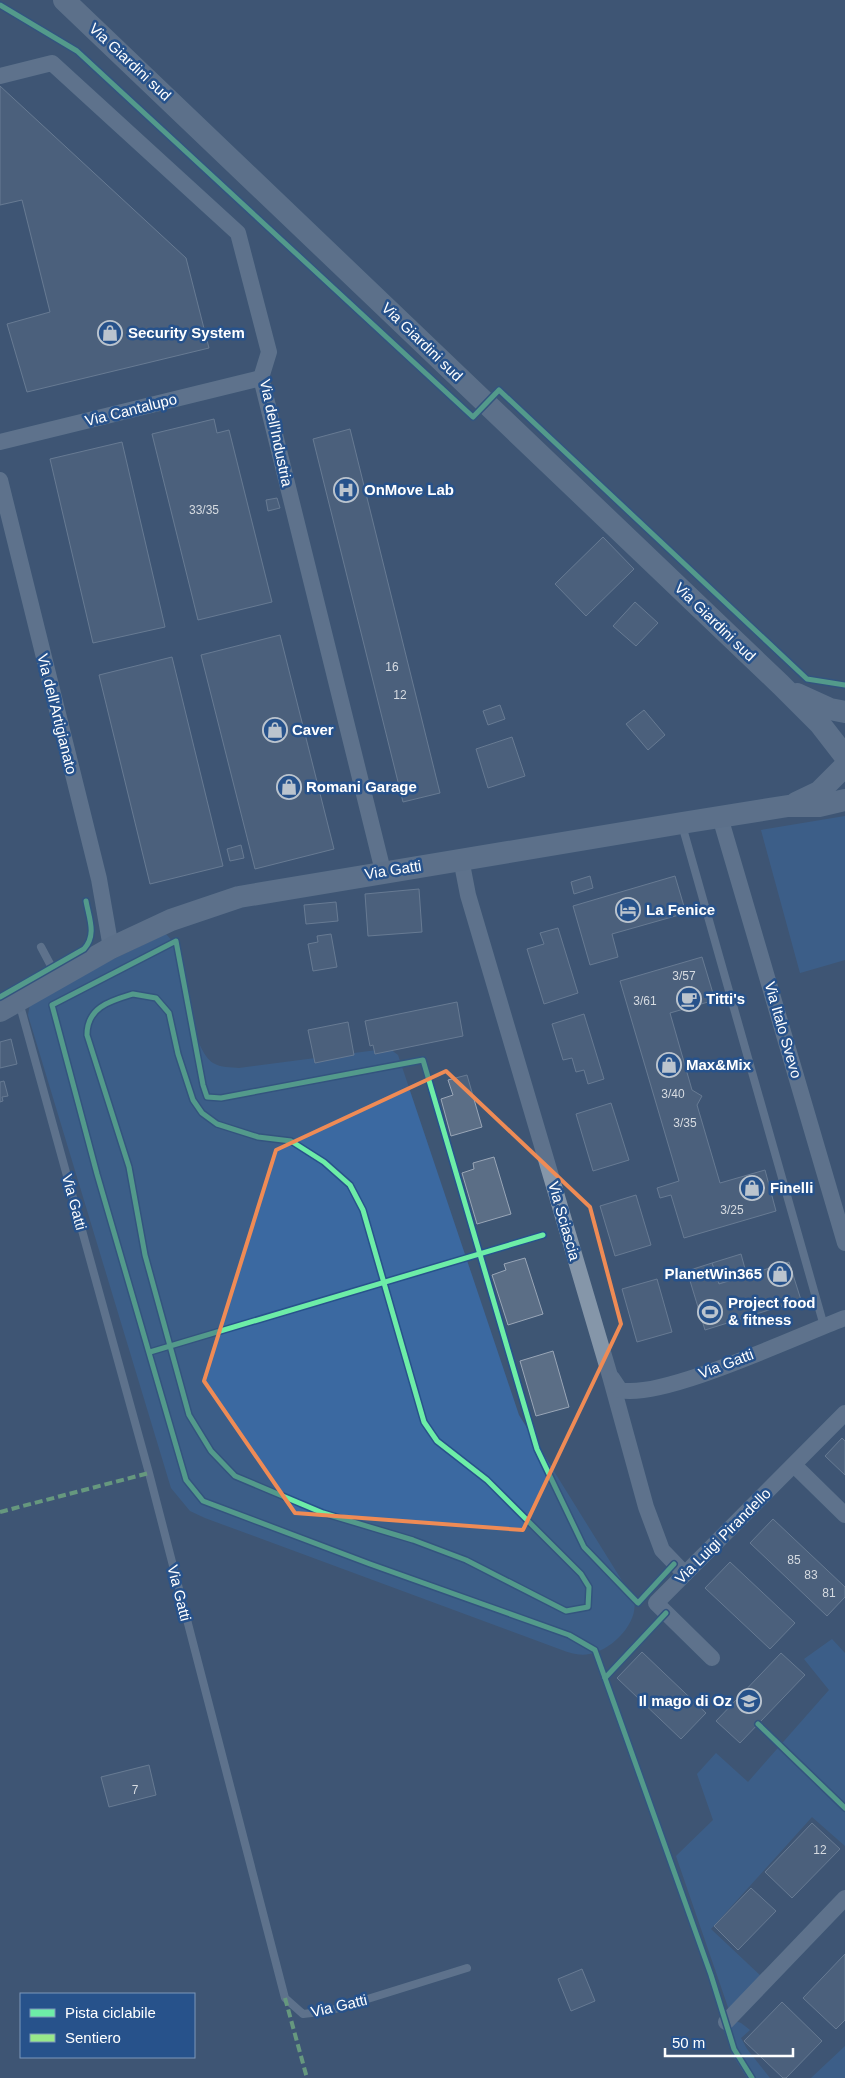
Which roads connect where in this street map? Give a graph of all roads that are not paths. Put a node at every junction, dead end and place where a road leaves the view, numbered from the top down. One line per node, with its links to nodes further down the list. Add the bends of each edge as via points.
1 (64, 0): 6 (main road, Via Giardini sud)
2 (0, 76): 3 (street, Via dell'Industria, via 52,63 238,233 269,352)
3 (261, 378): 4 (street, Via Cantalupo); 14 (street, Via dell'Industria)
4 (0, 442)
5 (0, 480): 16 (street, Via dell'Artigianato, via 99,880)
6 (781, 685): 7 (main road, via 808,700); 8 (main road, via 820,724)
7 (845, 712)
8 (845, 758): 10 (main road, Via Gatti, via 819,792)
9 (845, 800): 10 (main road, Via Gatti, via 819,806)
10 (788, 806): 11 (main road, Via Gatti)
11 (720, 817): 12 (main road, Via Gatti); 19 (street, Via Italo Svevo)
12 (682, 823): 13 (main road, Via Gatti); 21 (lane)
13 (461, 859): 14 (main road, Via Gatti); 22 (street, Via Sciascia, via 468,896)
14 (383, 871): 16 (main road, Via Gatti, via 239,897 171,920)
15 (41, 947): 17 (lane)
16 (111, 948): 17 (main road, Via Gatti)
17 (58, 979): 18 (main road, Via Gatti)
18 (9, 1006): 29 (lane, Via Gatti, via 149,1473 284,1998 303,2014 329,2011)
19 (845, 1243)
20 (845, 1318): 21 (street, Via Gatti)
21 (824, 1326): 22 (street, Via Gatti, via 700,1375 649,1390 620,1390)
22 (610, 1376): 26 (street, Via Sciascia, via 657,1539 662,1550)
23 (845, 1413): 24 (street, Via Luigi Pirandello)
24 (794, 1465): 25 (street); 26 (street, Via Luigi Pirandello)
25 (845, 1515)
26 (685, 1574): 27 (street, Via Luigi Pirandello, via 656,1603)
27 (712, 1658)
28 (845, 1898): 30 (street)
29 (467, 1968)
30 (726, 2022)

